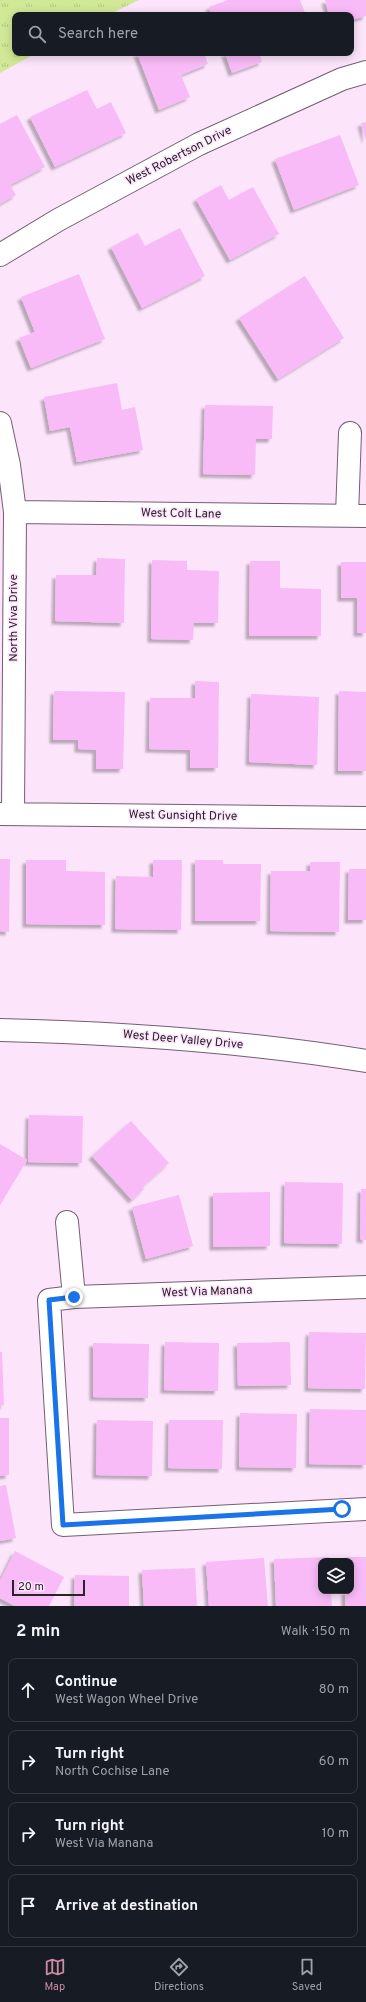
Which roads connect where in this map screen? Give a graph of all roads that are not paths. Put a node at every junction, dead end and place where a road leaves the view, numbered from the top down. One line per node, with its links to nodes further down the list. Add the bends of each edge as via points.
1 (366, 72): 2 (street, West Robertson Drive, via 342,79 199,144 58,220)
2 (0, 255)
3 (0, 423): 5 (street, North Viva Drive)
4 (350, 433): 6 (street, West Colt Lane)
5 (15, 512): 6 (street, West Colt Lane); 7 (street, North Viva Drive)
6 (356, 516)
7 (7, 814): 8 (street, West Gunsight Drive)
8 (366, 818)
9 (0, 1030): 10 (street, West Deer Valley Drive, via 207,1041)
10 (366, 1061)
11 (67, 1222): 13 (street)
12 (366, 1287): 13 (street, West Via Manana)
13 (74, 1297): 14 (street, West Via Manana, via 49,1300 63,1525)
14 (366, 1509)

